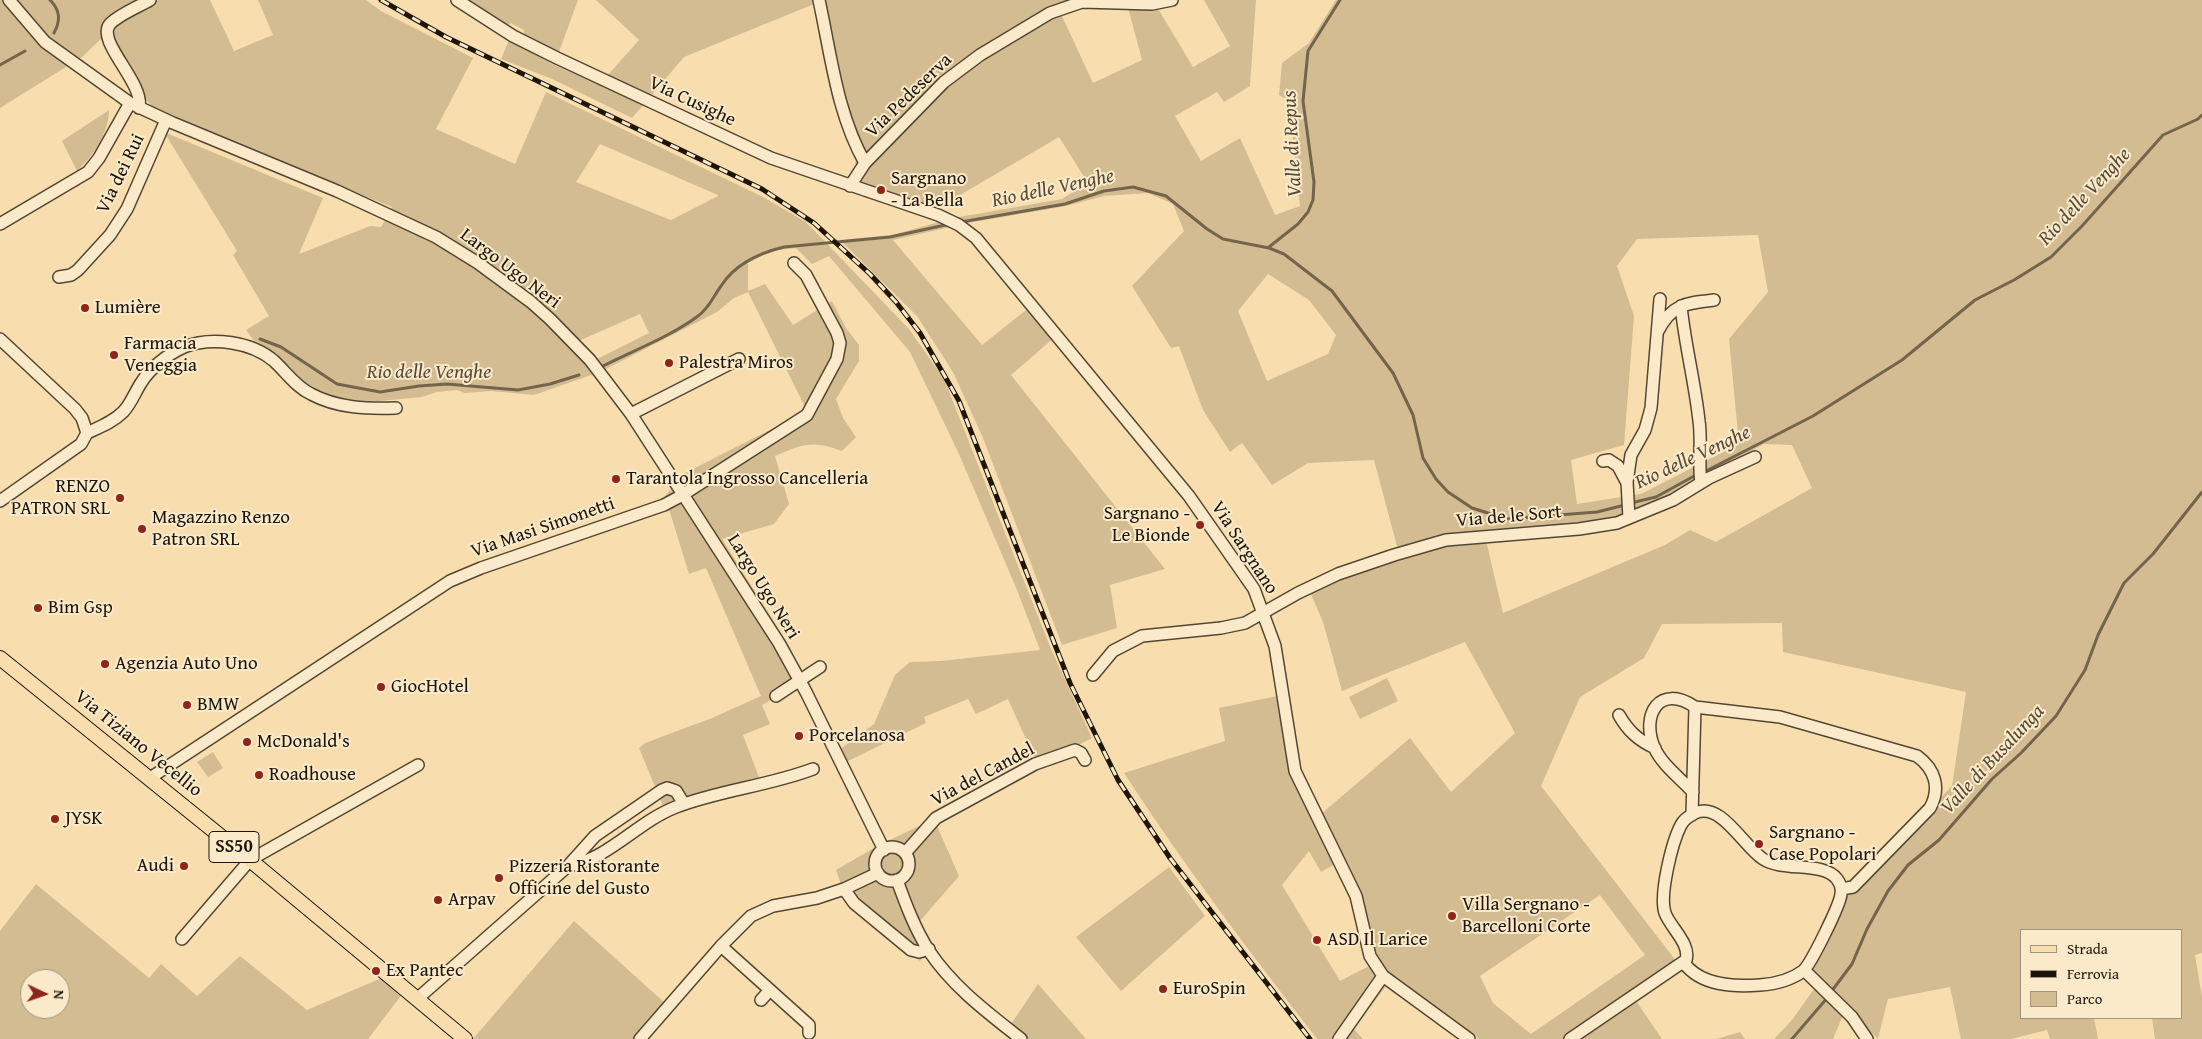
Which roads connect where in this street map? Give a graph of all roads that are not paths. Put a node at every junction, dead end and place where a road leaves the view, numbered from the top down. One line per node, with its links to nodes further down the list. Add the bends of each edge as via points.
1 (9, 0): 6 (street, Largo Ugo Neri, via 45,42)
2 (150, 0): 6 (street, Via dei Rui, via 112,22 107,30 108,40 138,91 140,101)
3 (457, 0): 9 (street, Via Cusighe, via 513,36 596,77 771,158)
4 (819, 0): 8 (street, via 840,101 851,136)
5 (1172, 0): 8 (street, Via Pedeserva, via 1152,4 1082,2 1050,13 980,55 944,82)
6 (134, 105): 7 (street, Largo Ugo Neri); 11 (street, via 88,172)
7 (166, 120): 13 (street, Via dei Rui, via 120,221 78,270); 21 (street, Largo Ugo Neri, via 338,191 456,248 550,319 590,360)
8 (866, 164): 9 (street, Via Pedeserva)
9 (850, 186): 10 (street, Via Cusighe)
10 (924, 209): 30 (street, Via Sargnano, via 954,222 976,238 996,261 1188,496 1245,575)
11 (0, 224)
12 (794, 264): 27 (street, Via Masi Simonetti, via 806,275 837,333 840,350 837,359 807,415)
13 (59, 277)
14 (1660, 299): 17 (street)
15 (1714, 300): 16 (street)
16 (1680, 306): 17 (street, via 1672,310); 25 (street, via 1700,422)
17 (1657, 334): 26 (street, via 1651,408 1645,430 1631,455)
18 (0, 339): 22 (street, via 75,409)
19 (739, 358): 21 (street)
20 (396, 408): 22 (street, via 357,408 321,399 303,390 273,361 256,350 206,342 174,352 142,382 123,412)
21 (631, 414): 27 (street, Largo Ugo Neri)
22 (87, 433): 28 (street, via 81,444)
23 (1755, 457): 25 (street, Via de le Sort)
24 (1603, 461): 26 (street, via 1609,460 1618,466)
25 (1701, 481): 29 (street, Via de le Sort, via 1673,500)
26 (1627, 483): 29 (street)
27 (684, 494): 34 (street, Largo Ugo Neri); 42 (street, Via Masi Simonetti, via 655,508 450,581)
28 (0, 501)
29 (1629, 514): 30 (street, Via de le Sort, via 1600,527 1446,540 1338,574)
30 (1264, 613): 33 (street, Via de le Sort, via 1233,627 1142,636 1113,651); 59 (street, Via Sargnano, via 1275,646 1295,771 1356,896 1370,956)
31 (0, 658): 42 (main road, Via Tiziano Vecellio / SS50)
32 (820, 667): 34 (street)
33 (1093, 675)
34 (800, 681): 35 (street); 46 (street, Largo Ugo Neri)
35 (776, 696)
36 (1695, 707): 38 (street, via 1671,697 1660,702 1652,721); 43 (street); 53 (street, via 1780,716 1917,756 1930,768 1936,786 1930,808 1853,887)
37 (1619, 714): 38 (street, via 1634,736)
38 (1654, 748): 43 (street)
39 (1085, 760): 47 (street, Via del Candel, via 1075,750 1035,764 936,818)
40 (418, 765): 48 (street)
41 (813, 769): 44 (street, via 780,781)
42 (150, 778): 48 (main road, Via Tiziano Vecellio / SS50)
43 (1693, 792): 45 (street)
44 (684, 804): 49 (street, via 658,816 588,861); 49 (street, via 676,791 662,790 595,836)
45 (1692, 815): 53 (street, via 1705,811 1718,814 1762,859 1785,866 1826,871 1837,879); 57 (street, via 1680,827 1662,898 1668,919 1687,951)
46 (884, 850): 47 (street, via 892,848); 50 (street, via 877,858)
47 (905, 853): 51 (street, via 909,866 905,875)
48 (250, 860): 54 (street); 61 (main road, Via Tiziano Vecellio / SS50)
49 (568, 866): 61 (street)
50 (878, 873): 51 (street, via 886,880); 52 (street)
51 (897, 880): 56 (street, via 907,908)
52 (844, 889): 55 (street, via 767,909 746,921); 56 (street, via 854,903 911,950)
53 (1841, 889): 58 (street, via 1837,908)
54 (182, 939)
55 (721, 946): 60 (street); 65 (street)
56 (929, 949): 66 (street, via 959,988)
57 (1684, 963): 58 (street, via 1696,975 1734,986 1764,985); 69 (street)
58 (1804, 970): 70 (street, via 1829,993)
59 (1383, 976): 67 (street); 68 (street, Via Sargnano)
60 (770, 990): 62 (street); 63 (street, via 809,1025)
61 (418, 999): 64 (main road, Via Tiziano Vecellio / SS50)
62 (761, 1000)
63 (809, 1034)
64 (465, 1039)
65 (640, 1039)
66 (1021, 1039)
67 (1339, 1039)
68 (1469, 1039)
69 (1570, 1039)
70 (1868, 1039)

